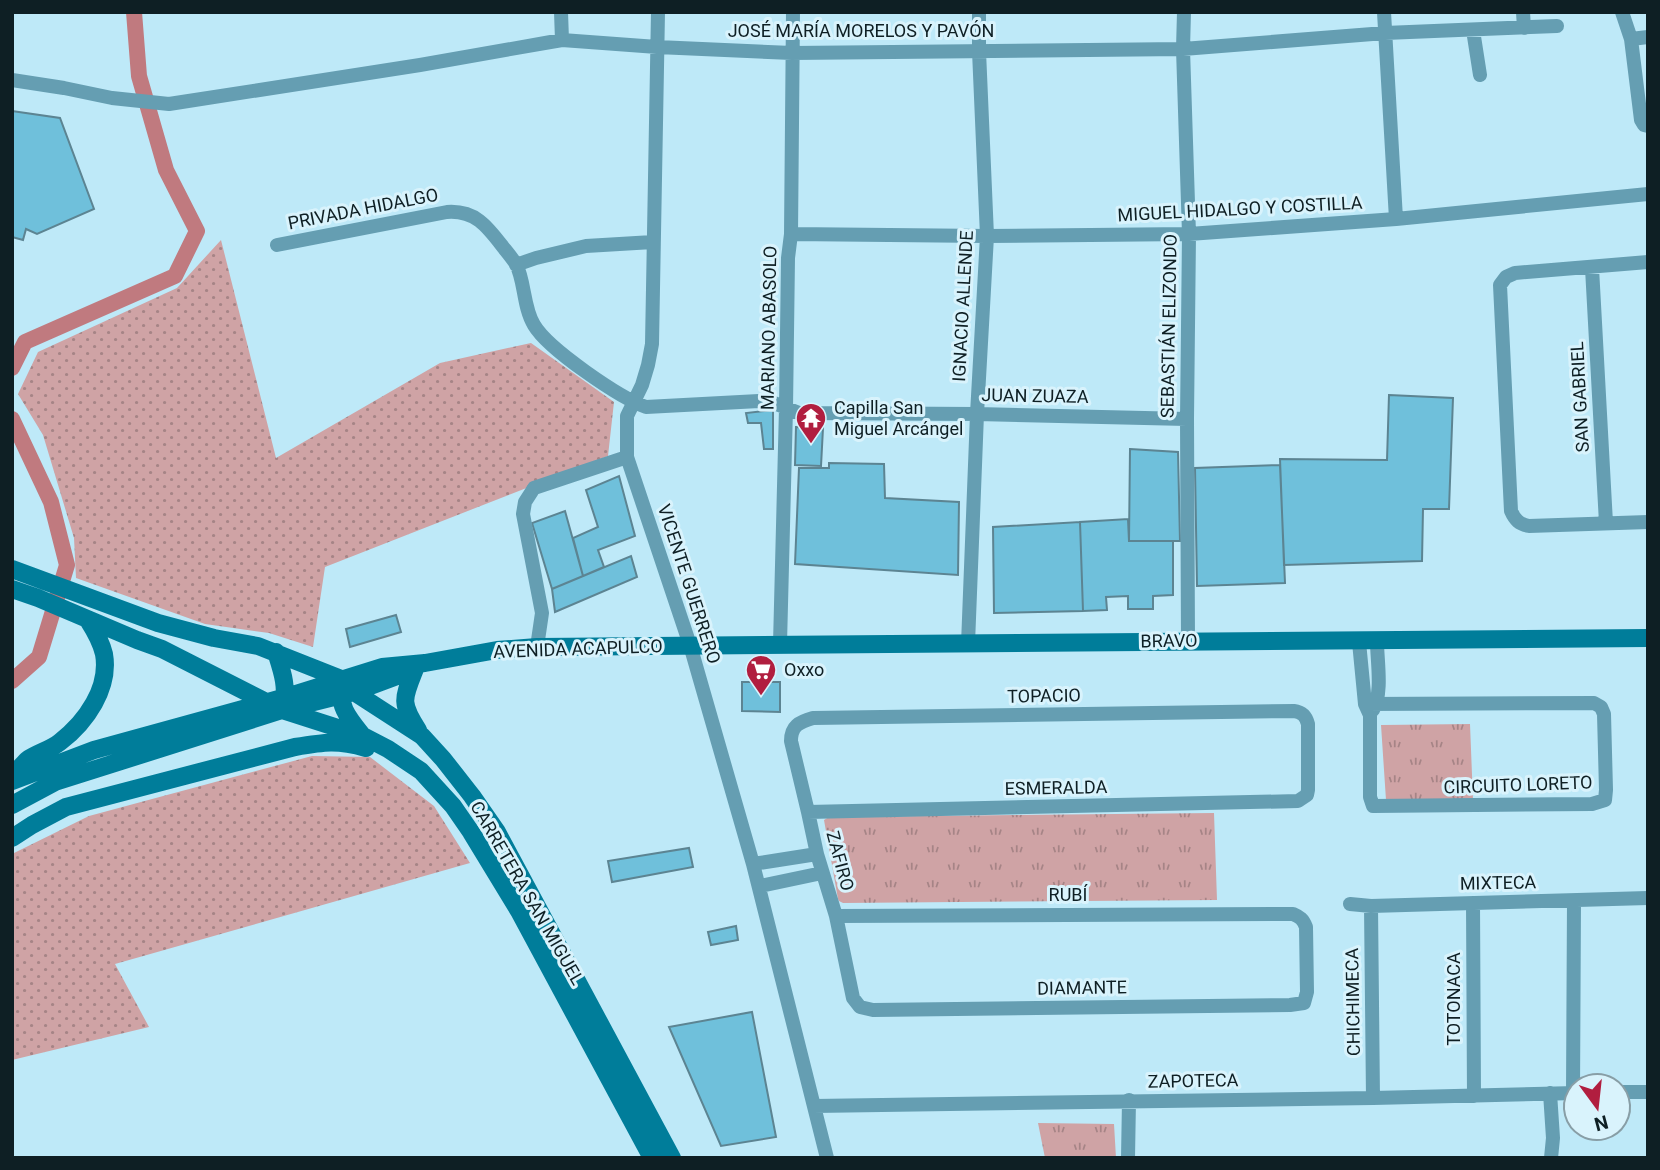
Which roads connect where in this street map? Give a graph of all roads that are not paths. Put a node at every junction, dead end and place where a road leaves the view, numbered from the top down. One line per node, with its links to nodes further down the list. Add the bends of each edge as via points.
1 (561, 12): 15 (street)
2 (658, 12): 16 (street, VICENTE GUERRERO)
3 (793, 12): 19 (street, MARIANO ABASOLO)
4 (979, 12): 18 (street, IGNACIO ALLENDE)
5 (1184, 12): 17 (street, SEBASTIÁN ELIZONDO)
6 (1384, 12): 12 (street)
7 (1523, 12): 10 (street)
8 (1622, 12): 14 (street)
9 (1557, 26): 10 (street, JOSÉ MARÍA MORELOS Y PAVÓN)
10 (1524, 28): 11 (street, JOSÉ MARÍA MORELOS Y PAVÓN)
11 (1473, 30): 12 (street, JOSÉ MARÍA MORELOS Y PAVÓN); 20 (street)
12 (1385, 33): 17 (street, JOSÉ MARÍA MORELOS Y PAVÓN); 24 (street)
13 (1648, 37): 14 (street)
14 (1631, 39): 22 (street, via 1641,120)
15 (562, 40): 16 (street, JOSÉ MARÍA MORELOS Y PAVÓN); 21 (street, JOSÉ MARÍA MORELOS Y PAVÓN, via 169,104)
16 (657, 47): 19 (street, JOSÉ MARÍA MORELOS Y PAVÓN); 28 (street, VICENTE GUERRERO)
17 (1183, 49): 18 (street, JOSÉ MARÍA MORELOS Y PAVÓN); 26 (street, SEBASTIÁN ELIZONDO)
18 (979, 51): 19 (street, JOSÉ MARÍA MORELOS Y PAVÓN); 27 (street, IGNACIO ALLENDE)
19 (792, 53): 25 (street, MARIANO ABASOLO)
20 (1480, 75)
21 (12, 80)
22 (1648, 126)
23 (1648, 194): 24 (street, MIGUEL HIDALGO Y COSTILLA)
24 (1396, 219): 26 (street, MIGUEL HIDALGO Y COSTILLA)
25 (790, 234): 27 (street, MIGUEL HIDALGO Y COSTILLA); 34 (street, MARIANO ABASOLO)
26 (1189, 234): 27 (street, MIGUEL HIDALGO Y COSTILLA); 36 (street, SEBASTIÁN ELIZONDO)
27 (987, 236): 35 (street, IGNACIO ALLENDE)
28 (653, 242): 31 (street, via 586,246); 33 (street, VICENTE GUERRERO, via 652,344 642,385)
29 (277, 245): 31 (street, PRIVADA HIDALGO, via 458,212 486,226)
30 (1648, 262): 32 (street)
31 (516, 265): 33 (street, via 527,307 548,342)
32 (1592, 268): 39 (street, SAN GABRIEL); 39 (street, via 1515,273 1500,285 1511,511 1521,524 1529,526)
33 (632, 402): 34 (street, JUAN ZUAZA, via 646,407 759,401); 37 (street, VICENTE GUERRERO, via 626,416)
34 (786, 408): 35 (street, JUAN ZUAZA, via 799,412); 46 (street, MARIANO ABASOLO)
35 (977, 414): 36 (street, JUAN ZUAZA); 47 (street, IGNACIO ALLENDE)
36 (1187, 419): 44 (street, SEBASTIÁN ELIZONDO)
37 (627, 457): 48 (street, VICENTE GUERRERO); 49 (street, via 534,488 525,502 523,514 542,612)
38 (1648, 522): 39 (street)
39 (1606, 523)
40 (12, 569): 50 (main road, CARRETERA SAN MIGUEL, via 158,623)
41 (17, 591): 42 (main road, CARRETERA SAN MIGUEL)
42 (83, 617): 55 (main road, CARRETERA SAN MIGUEL, via 162,649); 62 (main road, via 104,654 101,687 78,726 28,760)
43 (1648, 638): 45 (main road, BRAVO)
44 (1188, 641): 45 (main road, BRAVO); 47 (main road, BRAVO)
45 (1368, 641): 57 (street)
46 (780, 644): 47 (main road, BRAVO); 48 (main road, BRAVO)
47 (968, 644)
48 (690, 645): 49 (main road, AVENIDA ACAPULCO); 68 (street, VICENTE GUERRERO)
49 (537, 647): 52 (main road, AVENIDA ACAPULCO)
50 (276, 652): 51 (main road, CARRETERA SAN MIGUEL); 56 (main road, via 286,685)
51 (301, 662): 53 (main road, via 340,668); 54 (main road, CARRETERA SAN MIGUEL)
52 (420, 666): 53 (main road, AVENIDA ACAPULCO); 54 (main road, AVENIDA ACAPULCO); 60 (main road, via 405,694 406,711)
53 (382, 667): 54 (main road, AVENIDA ACAPULCO)
54 (346, 689): 56 (main road); 59 (main road, via 348,719); 60 (main road, CARRETERA SAN MIGUEL)
55 (265, 702): 56 (main road, CARRETERA SAN MIGUEL); 62 (main road)
56 (284, 704): 59 (main road, CARRETERA SAN MIGUEL); 64 (main road, via 55,782)
57 (1371, 707): 57 (street, CIRCUITO LORETO, via 1594,703 1604,715 1605,800 1592,804 1376,807 1370,797)
58 (796, 725): 63 (street, TOPACIO, via 813,718 1294,711 1304,715 1309,730); 65 (street, ZAFIRO, via 791,741)
59 (363, 736): 61 (main road, CARRETERA SAN MIGUEL)
60 (422, 736): 87 (main road, CARRETERA SAN MIGUEL, via 497,832)
61 (421, 771): 66 (main road, via 378,752 327,741 66,807); 86 (main road, CARRETERA SAN MIGUEL, via 471,831 519,911)
62 (12, 778)
63 (1304, 799): 65 (street, ESMERALDA)
64 (12, 805)
65 (808, 812): 67 (street, ZAFIRO)
66 (12, 838)
67 (817, 854): 68 (street); 69 (street, ZAFIRO)
68 (753, 864): 70 (street, VICENTE GUERRERO)
69 (822, 873): 70 (street); 76 (street, ZAFIRO)
70 (760, 886): 85 (street, VICENTE GUERRERO)
71 (1648, 898): 72 (street, MIXTECA)
72 (1573, 901): 73 (street, MIXTECA); 79 (street, ZAPOTECA)
73 (1473, 903): 75 (street, MIXTECA); 82 (street, TOTONACA)
74 (1350, 904): 75 (street, MIXTECA)
75 (1371, 906): 83 (street, CHICHIMECA)
76 (836, 916): 77 (street, RUBÍ, via 1293,914 1304,921 1306,932); 78 (street, ZAFIRO, via 853,998)
77 (1304, 1003): 78 (street, DIAMANTE)
78 (860, 1007)
79 (1574, 1072)
80 (1550, 1093): 81 (street, ZAPOTECA); 82 (street, ZAPOTECA); 90 (street)
81 (1562, 1093)
82 (1474, 1096): 83 (street, ZAPOTECA)
83 (1373, 1098): 84 (street, ZAPOTECA)
84 (1129, 1100): 85 (street, ZAPOTECA); 89 (street)
85 (814, 1106): 88 (street, VICENTE GUERRERO)
86 (652, 1158)
87 (672, 1158)
88 (827, 1158)
89 (1128, 1158)
90 (1551, 1158)

